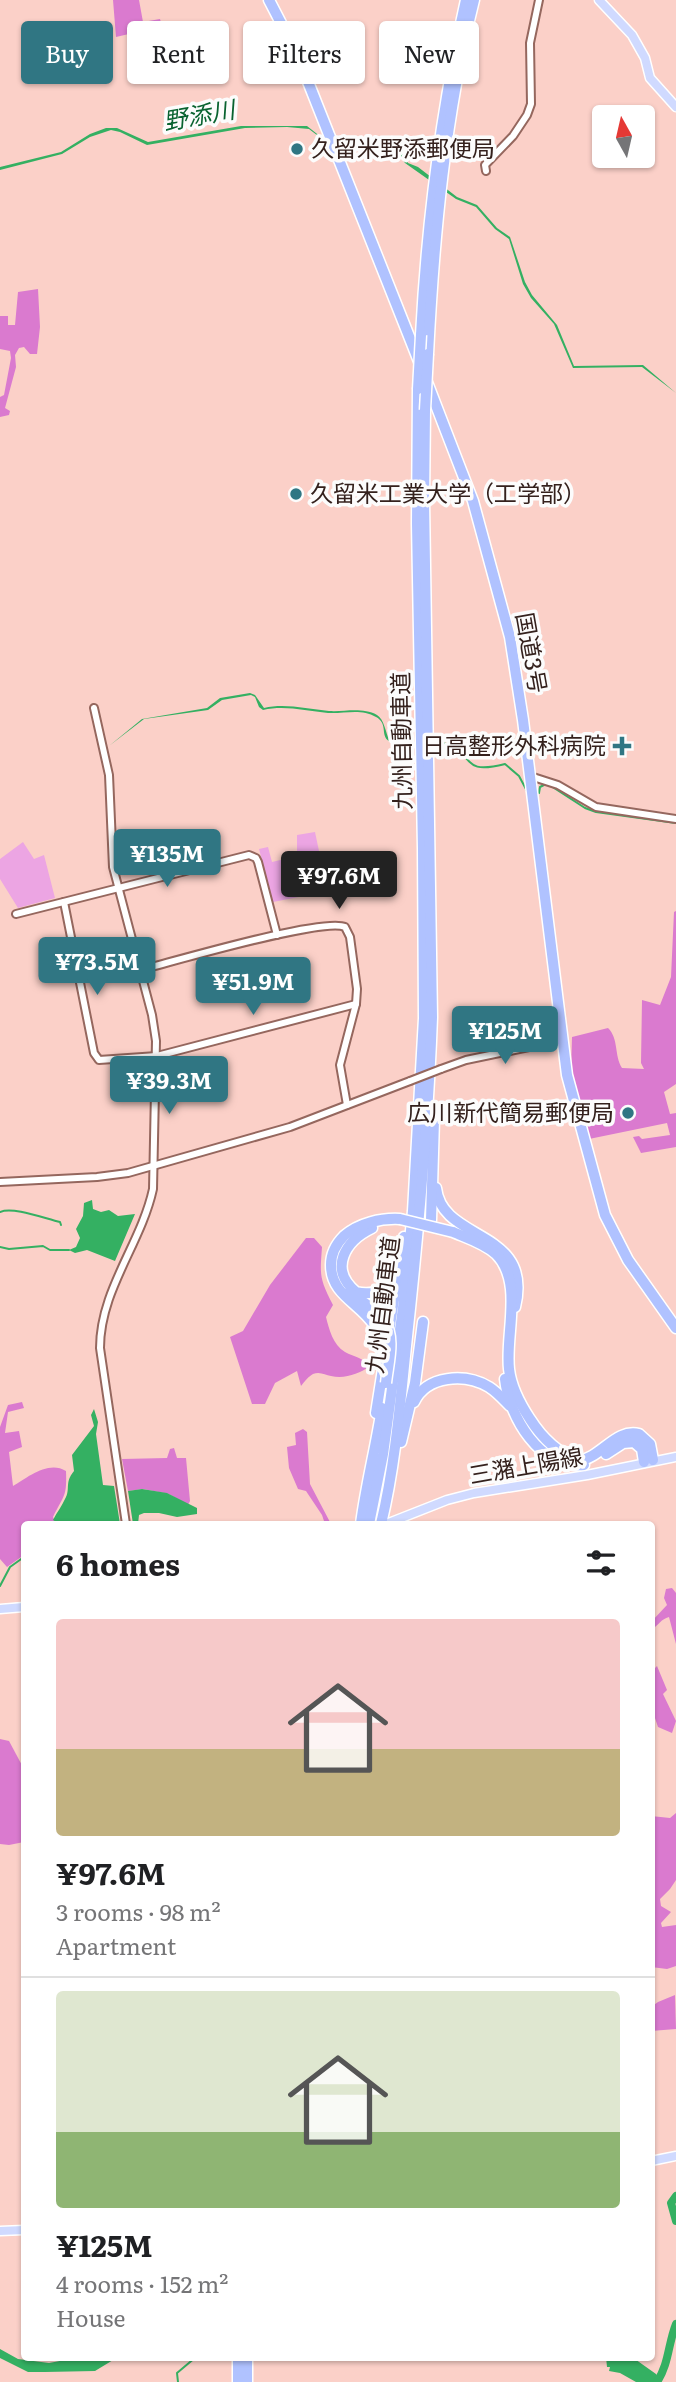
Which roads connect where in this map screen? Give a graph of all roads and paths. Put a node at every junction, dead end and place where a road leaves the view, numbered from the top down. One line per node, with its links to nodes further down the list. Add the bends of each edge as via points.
1 (269, 0): 9 (highway, 国道3号, via 297,54 473,501 510,637)
2 (466, 0): 21 (highway, 九州自動車道, bridge, via 439,146 418,389 424,1018)
3 (474, 0): 17 (highway, 九州自動車道, bridge, via 452,108 436,227 425,410)
4 (539, 0): 7 (street, via 530,43 531,104 513,136 485,165)
5 (599, 0): 6 (main road, via 632,36 650,78)
6 (676, 107)
7 (486, 171)
8 (94, 708): 11 (street, via 109,775 111,849)
9 (530, 776): 10 (street, via 558,785 596,807); 18 (highway, 国道3号)
10 (676, 820)
11 (118, 888): 12 (street); 14 (street, via 252,855 258,862); 15 (street)
12 (64, 902): 13 (street); 19 (street, via 96,1057 104,1061)
13 (16, 914)
14 (276, 935): 15 (street); 16 (street, via 336,924 345,927 350,937)
15 (140, 970): 19 (street)
16 (356, 1004): 19 (street); 20 (street, via 340,1065)
17 (432, 1017): 22 (highway); 39 (highway, 九州自動車道, via 419,1236 402,1402)
18 (563, 1040): 20 (street, bridge, via 466,1060); 32 (highway, 国道3号, via 567,1074 605,1215 628,1260)
19 (157, 1056): 23 (street)
20 (347, 1105): 23 (street, via 290,1127)
21 (416, 1143): 29 (highway); 42 (highway, 九州自動車道, via 401,1321)
22 (433, 1163): 25 (highway); 31 (highway, via 437,1196 447,1214 497,1245 514,1269 517,1298)
23 (155, 1165): 24 (street, via 112,1175); 40 (street, via 148,1210 100,1331)
24 (0, 1182)
25 (431, 1220)
26 (400, 1222): 27 (highway); 28 (highway, bridge); 29 (highway, via 356,1237 345,1251 343,1276 356,1292 375,1293 391,1282)
27 (361, 1226): 33 (highway, via 338,1242 331,1273 341,1293 373,1324); 41 (highway, bridge, via 341,1247 337,1274 344,1288 384,1320 391,1346)
28 (451, 1234): 31 (highway, via 482,1244 503,1263 509,1276); 34 (highway, via 477,1246 498,1265 503,1278 504,1369)
29 (401, 1260): 33 (highway)
30 (422, 1322): 36 (highway)
31 (510, 1325): 38 (highway, via 512,1385 538,1431 557,1451 586,1460 619,1437 634,1433 650,1444)
32 (676, 1328)
33 (382, 1369): 35 (highway)
34 (513, 1409): 36 (highway, via 490,1388 471,1380 450,1379 430,1384); 38 (highway, via 529,1438 562,1463 586,1465 629,1442 642,1449)
35 (376, 1413)
36 (408, 1415): 39 (highway)
37 (676, 1457): 38 (main road, 三潴上陽線)
38 (648, 1461): 44 (main road, 三潴上陽線, via 447,1500)
39 (386, 1502): 43 (highway, 九州自動車道)
40 (126, 1521)
41 (361, 1521)
42 (370, 1521)
43 (381, 1521)
44 (394, 1521)
45 (21, 1607): 46 (main road)
46 (0, 1609)
47 (676, 2155): 48 (main road)
48 (655, 2160)
49 (21, 2230): 50 (main road)
50 (0, 2231)
51 (238, 2361): 53 (highway)
52 (247, 2361): 54 (highway)
53 (238, 2382)
54 (247, 2382)

